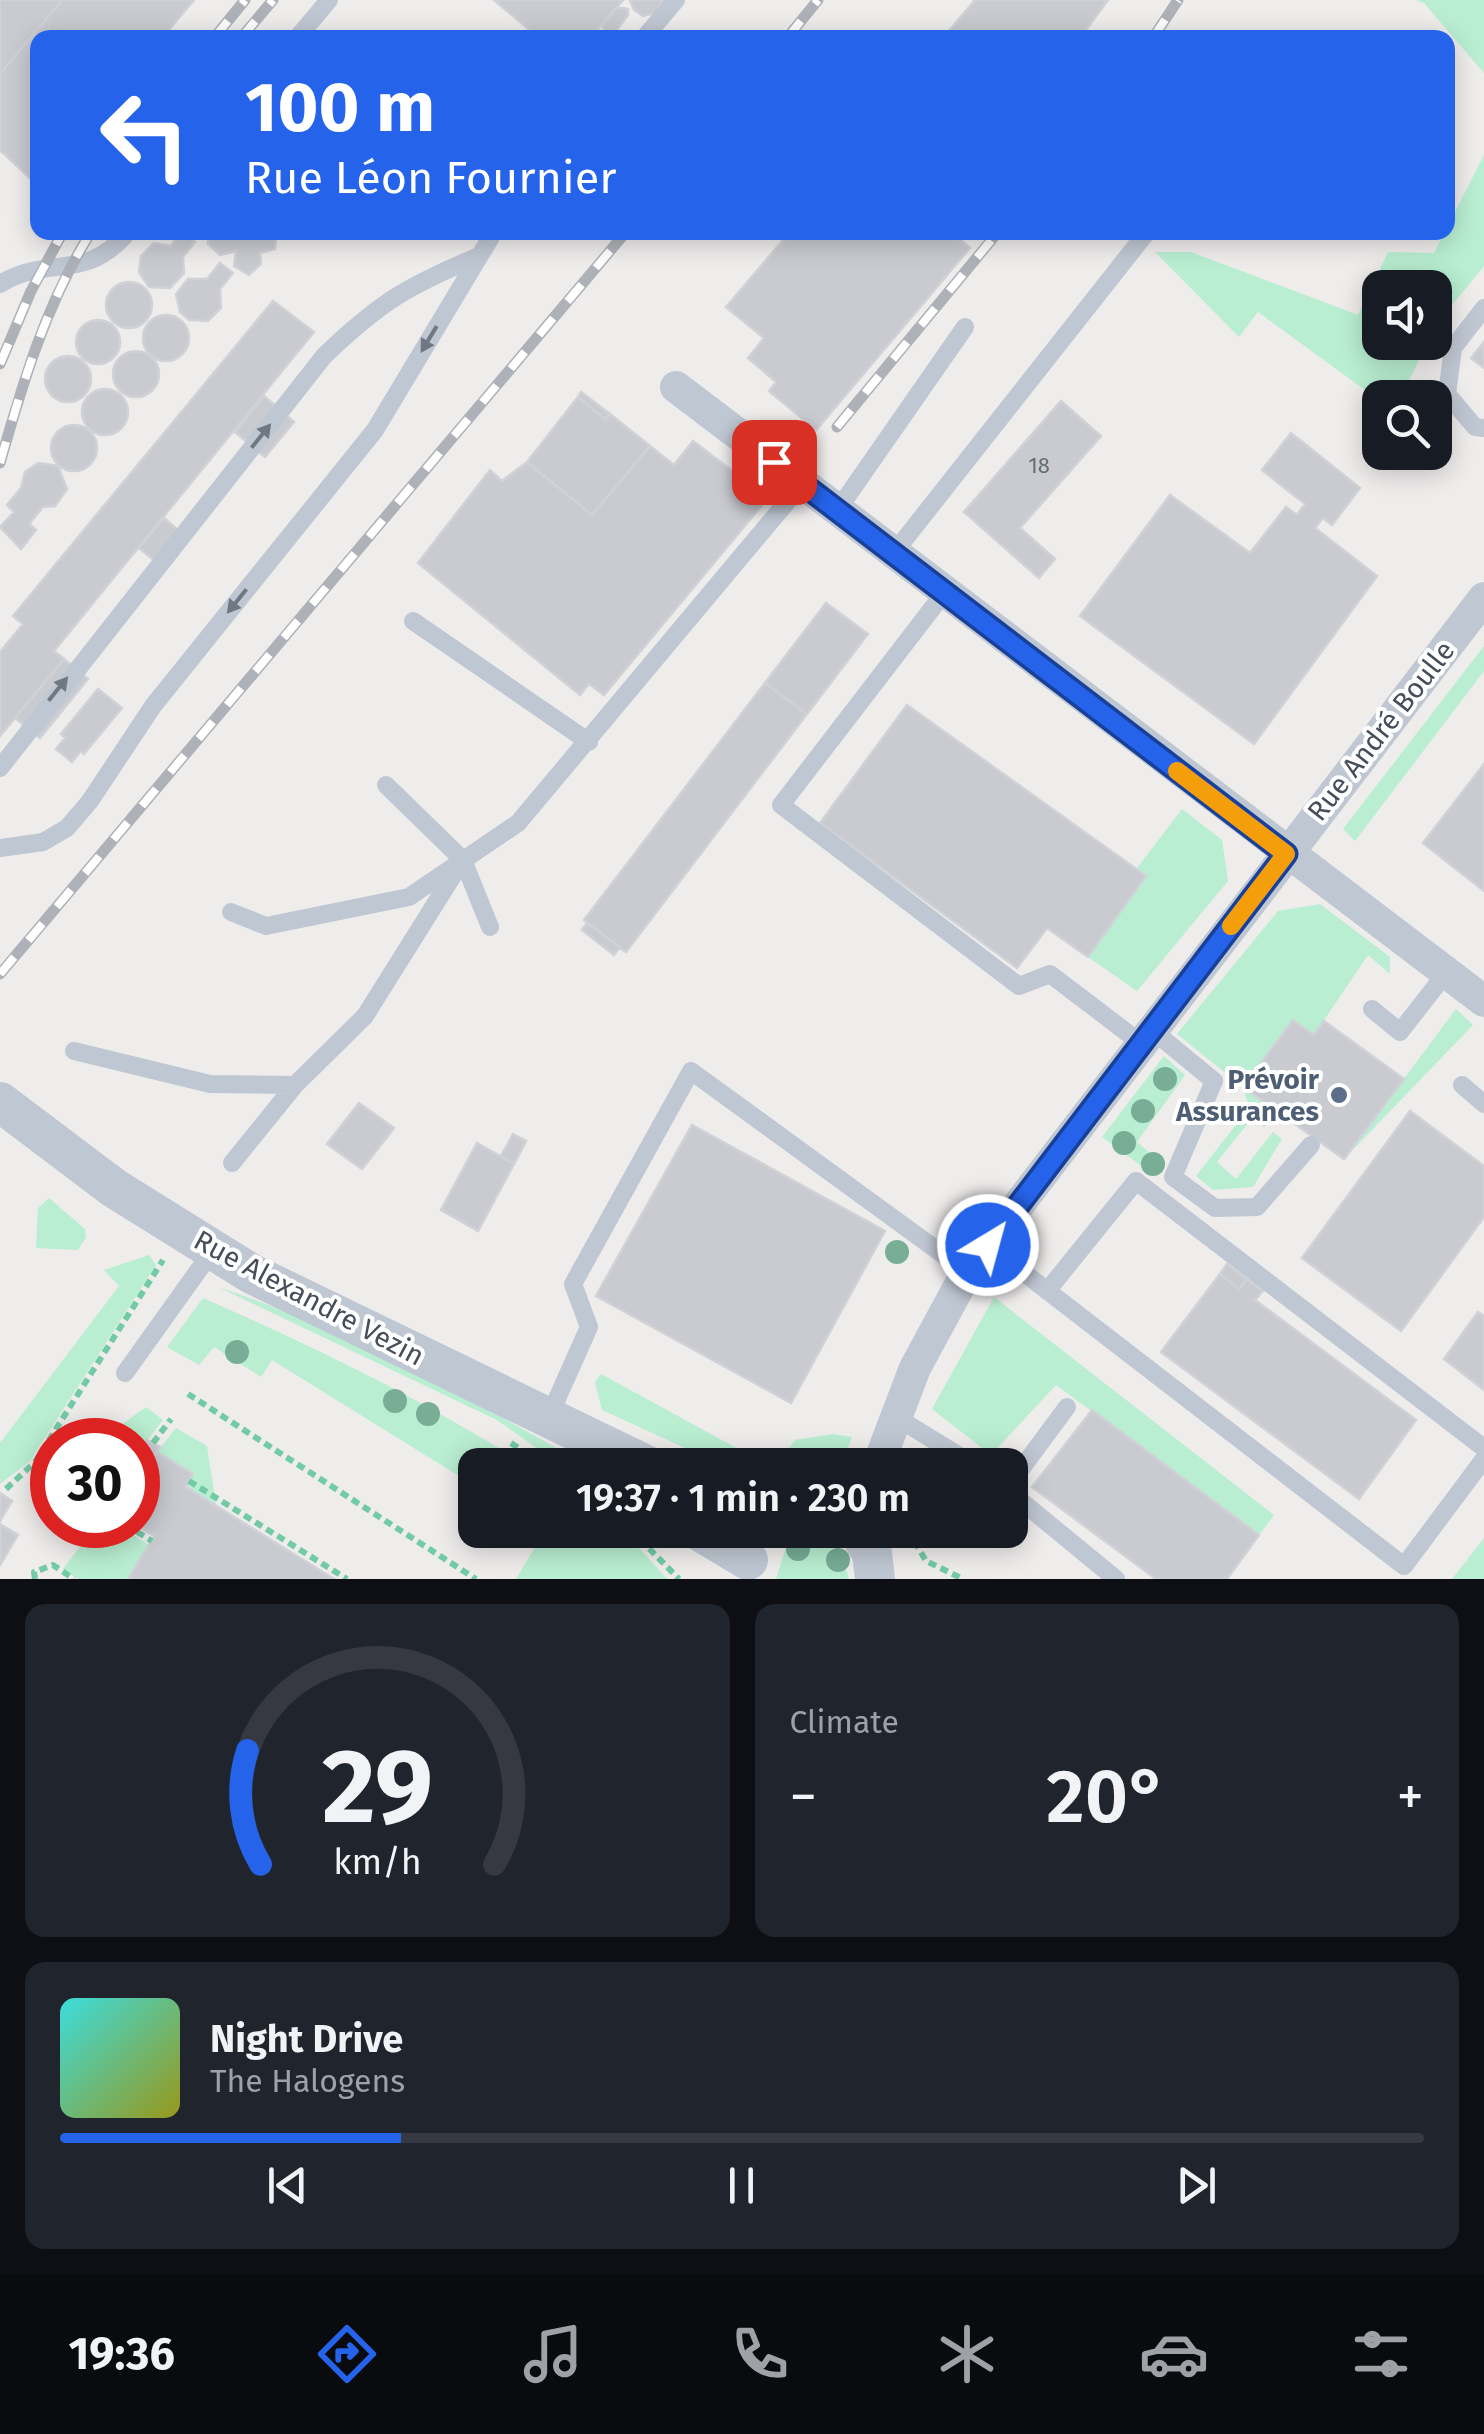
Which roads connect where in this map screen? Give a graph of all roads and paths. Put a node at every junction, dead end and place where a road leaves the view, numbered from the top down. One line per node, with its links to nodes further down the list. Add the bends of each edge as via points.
1 (329, 0): 3 (lane)
2 (676, 0): 4 (lane)
3 (303, 30)
4 (651, 30)
5 (121, 240): 9 (lane, via 87,265 31,270)
6 (489, 240): 8 (lane)
7 (1142, 240): 16 (lane)
8 (479, 256): 21 (lane, one-way to 8, via 324,356 371,310 408,286); 23 (lane, one-way to 23, via 374,430 153,706 90,802 43,842)
9 (0, 284)
10 (1484, 308): 13 (lane, via 1453,348 1447,394 1474,427)
11 (965, 326): 15 (lane)
12 (676, 387): 14 (street)
13 (1484, 428)
14 (802, 484): 15 (street); 20 (lane)
15 (837, 510): 16 (street)
16 (893, 554): 17 (street)
17 (944, 593): 24 (street); 31 (lane, via 781,806 1018,986 1050,974)
18 (1484, 598): 24 (street, Rue André Boulle)
19 (414, 621): 20 (lane)
20 (589, 742): 25 (lane, via 518,823)
21 (0, 768)
22 (386, 786): 25 (lane)
23 (0, 848)
24 (1286, 854): 28 (street); 31 (street, Rue André Boulle)
25 (463, 860): 26 (lane, via 409,897 266,926); 27 (lane); 33 (lane, via 365,1016)
26 (232, 912)
27 (490, 927)
28 (1446, 973): 29 (street); 30 (lane, via 1400,1032)
29 (1484, 1001)
30 (1372, 1009)
31 (1147, 1037): 37 (lane, via 1214,1081 1173,1177 1215,1208 1257,1206); 39 (street, Rue André Boulle)
32 (74, 1050): 33 (lane, via 210,1084)
33 (294, 1085): 38 (lane)
34 (1462, 1085): 36 (lane)
35 (0, 1102): 40 (street, Rue Alexandre Vezin, via 114,1188)
36 (1484, 1104)
37 (1311, 1146)
38 (232, 1163)
39 (988, 1245): 42 (street, Rue André Boulle); 43 (lane)
40 (213, 1249): 44 (lane); 48 (street, Rue Alexandre Vezin)
41 (164, 1258): 60 (path, via 34,1462)
42 (968, 1272): 47 (street, Rue André Boulle); 48 (lane, via 691,1072 573,1284 589,1327)
43 (1047, 1291): 56 (lane, via 1136,1181); 57 (lane, via 1404,1566)
44 (126, 1373)
45 (188, 1394): 68 (path)
46 (1067, 1408): 58 (lane)
47 (896, 1416): 54 (street, Rue André Boulle); 55 (lane)
48 (548, 1419): 51 (street, Rue Alexandre Vezin)
49 (171, 1420): 50 (path)
50 (160, 1435)
51 (584, 1436): 52 (street, Rue Alexandre Vezin); 53 (street, Rue Alexandre Vezin)
52 (598, 1448)
53 (610, 1448)
54 (882, 1448)
55 (947, 1448)
56 (1484, 1448)
57 (1484, 1459)
58 (1028, 1460)
59 (189, 1481): 67 (path)
60 (6, 1490)
61 (1028, 1507): 72 (lane)
62 (648, 1548): 69 (path)
63 (870, 1548): 70 (street)
64 (918, 1548): 71 (path, via 926,1561)
65 (35, 1579): 66 (path, via 34,1572 53,1565)
66 (74, 1579)
67 (347, 1579)
68 (476, 1579)
69 (679, 1579)
70 (874, 1579)
71 (963, 1579)
72 (1116, 1579)

